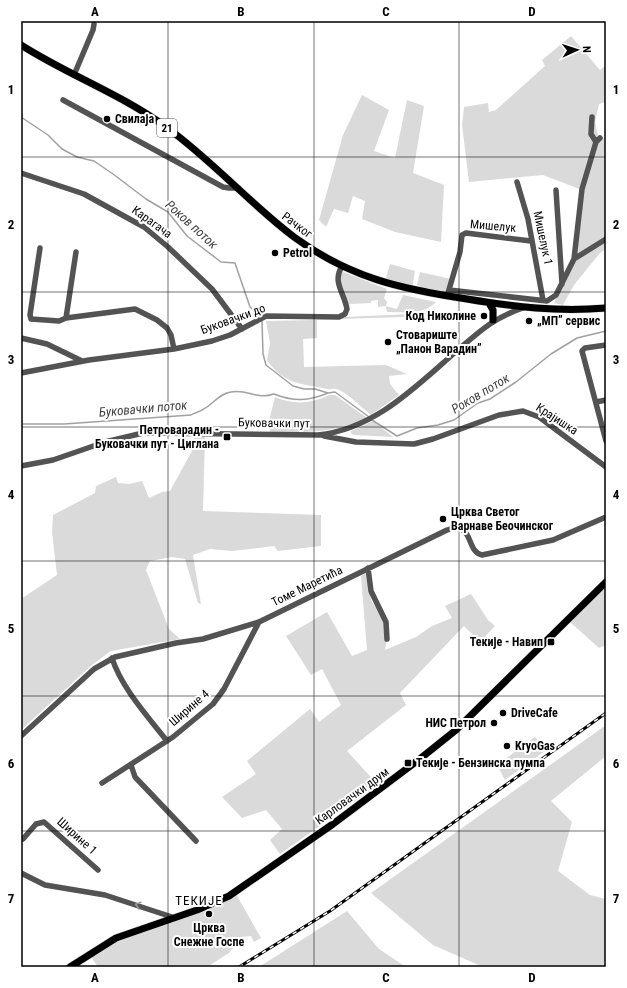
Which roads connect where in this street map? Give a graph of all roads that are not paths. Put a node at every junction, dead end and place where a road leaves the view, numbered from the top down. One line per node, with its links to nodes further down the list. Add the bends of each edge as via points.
1 (94, 24): 3 (street, via 94,30)
2 (21, 45): 3 (main road, Рачког / 21)
3 (74, 75): 8 (main road, Рачког / 21, via 151,116 200,154)
4 (63, 100): 8 (street, via 223,187)
5 (592, 117): 14 (street, via 591,134 598,140 582,189)
6 (21, 173): 24 (street, Карагача, via 84,194 144,227 212,289)
7 (517, 182): 11 (street, Мишелук 1, via 528,218)
8 (237, 188): 15 (main road, Рачког / 21, via 294,237)
9 (556, 190): 16 (street)
10 (606, 239): 14 (street)
11 (531, 241): 17 (street, Мишелук, via 466,233 462,235 460,252); 18 (street, Мишелук 1)
12 (40, 248): 22 (street, via 30,317 34,320 59,321)
13 (76, 252): 22 (street)
14 (574, 259): 16 (street)
15 (342, 266): 17 (main road, Рачког / 21, via 382,283); 24 (street, Буковачки до, via 337,279 346,306 344,314 339,317 266,316)
16 (562, 285): 18 (street, via 554,298)
17 (447, 293): 18 (street); 19 (main road, Рачког / 21)
18 (543, 300)
19 (489, 303): 20 (main road, Рачког / 21); 23 (main road, via 493,310)
20 (523, 308): 21 (main road, Рачког / 21, via 560,311); 23 (street, Буковачки пут)
21 (606, 308)
22 (66, 318): 27 (street, via 135,308 167,328)
23 (493, 320): 32 (street, Буковачки пут, via 400,399 371,419)
24 (242, 329): 27 (street, Буковачки до, via 219,339)
25 (21, 338): 28 (street, via 47,344)
26 (606, 345): 31 (street, via 583,349 582,353)
27 (174, 349): 28 (street, Буковачки до)
28 (82, 361): 29 (street, Буковачки до)
29 (21, 373)
30 (606, 400): 31 (street)
31 (596, 402): 34 (street)
32 (348, 430): 33 (street, Буковачки пут); 35 (street, via 346,437)
33 (318, 435): 35 (street, Крајишка); 36 (street, Буковачки пут, via 143,433 105,442 53,460)
34 (606, 440)
35 (350, 441): 37 (street, Крајишка, via 419,443 499,415 523,411 540,417)
36 (21, 466)
37 (606, 467)
38 (606, 517): 39 (street, Томе Маретића, via 553,540 482,555 474,550 465,531 453,528)
39 (368, 568): 41 (street, Томе Маретића); 42 (street, via 371,591 386,622)
40 (606, 582): 52 (main road, Карловачки друм, via 467,720 421,758 241,889)
41 (259, 622): 43 (street, Томе Маретића, via 203,639 128,652); 45 (street, Ширине 4, via 217,700 201,716)
42 (387, 639)
43 (112, 658): 44 (street, Томе Маретића, via 94,669); 45 (street, via 118,672)
44 (21, 736)
45 (167, 741): 46 (street, Ширине 4)
46 (131, 765): 47 (street, Ширине 4); 49 (street, via 135,777)
47 (102, 783)
48 (22, 840): 50 (street, Ширине 1, via 36,824 44,822)
49 (196, 841)
50 (98, 870)
51 (21, 873): 52 (street, one-way to 51, via 105,895 45,885)
52 (175, 918): 53 (main road, Карловачки друм, via 116,938)
53 (70, 967)

